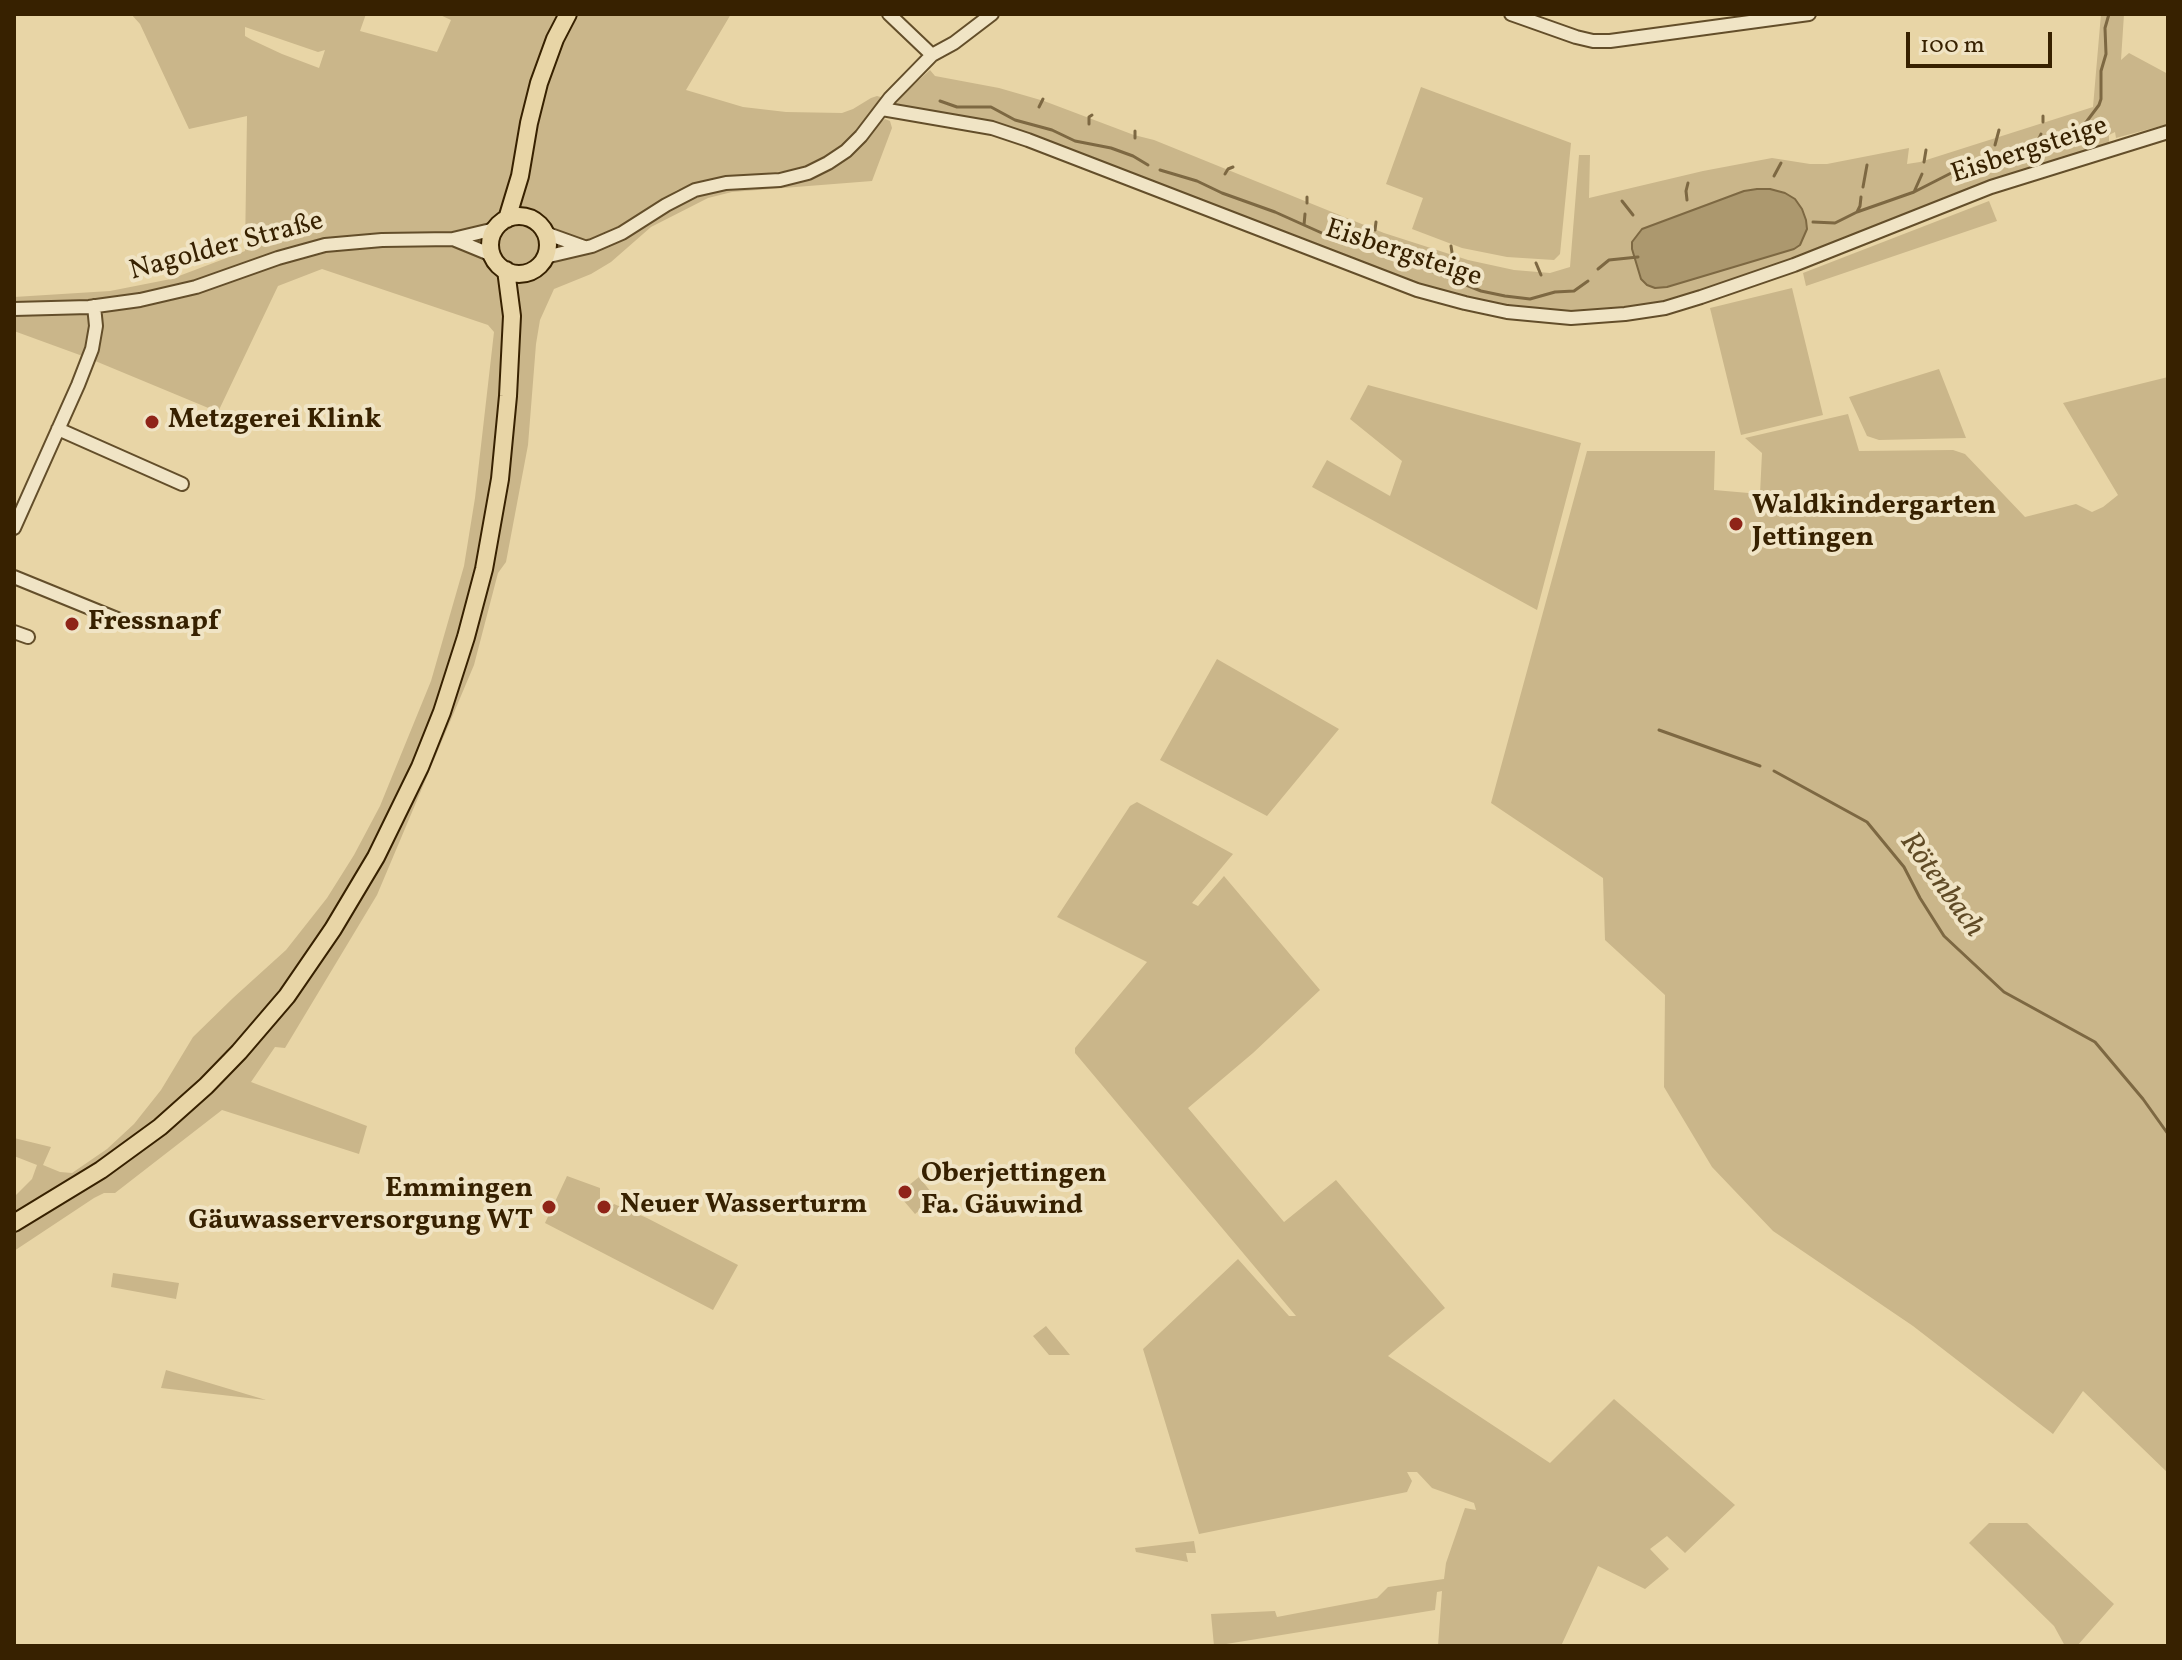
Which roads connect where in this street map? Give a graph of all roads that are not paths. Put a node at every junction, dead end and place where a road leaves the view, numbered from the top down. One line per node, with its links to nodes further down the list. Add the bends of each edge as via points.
1 (568, 14): 9 (main road, via 539,83)
2 (889, 14): 6 (street)
3 (992, 14): 6 (street)
4 (1511, 14): 5 (street, via 1576,37 1610,41)
5 (1809, 14)
6 (932, 55): 7 (street)
7 (882, 109): 8 (street, Eisbergsteige, via 992,128 1028,140 1417,290 1507,312 1571,318 1665,308 1701,297 1991,187); 14 (street, via 846,151 808,173 695,190 622,233)
8 (2168, 132)
9 (520, 176): 10 (main road); 11 (main road)
10 (531, 218): 11 (main road, via 515,216); 12 (main road)
11 (501, 224): 13 (street, Nagolder Straße); 15 (main road, via 490,246)
12 (545, 233): 14 (street); 16 (main road)
13 (453, 239): 15 (street, Nagolder Straße); 19 (street, Nagolder Straße, via 325,245 196,287)
14 (584, 247): 16 (street)
15 (492, 255): 17 (main road)
16 (545, 257): 18 (main road)
17 (506, 270): 18 (main road); 21 (main road)
18 (528, 272): 21 (main road)
19 (94, 306): 20 (street, Nagolder Straße); 22 (street, via 92,349)
20 (14, 309)
21 (512, 316): 29 (main road, via 500,479 484,569 442,712 376,857 278,1007 219,1074 101,1170)
22 (58, 429): 23 (street); 24 (street)
23 (182, 484)
24 (14, 528)
25 (14, 577): 26 (street)
26 (122, 621)
27 (14, 632): 28 (street)
28 (28, 637)
29 (14, 1223)

